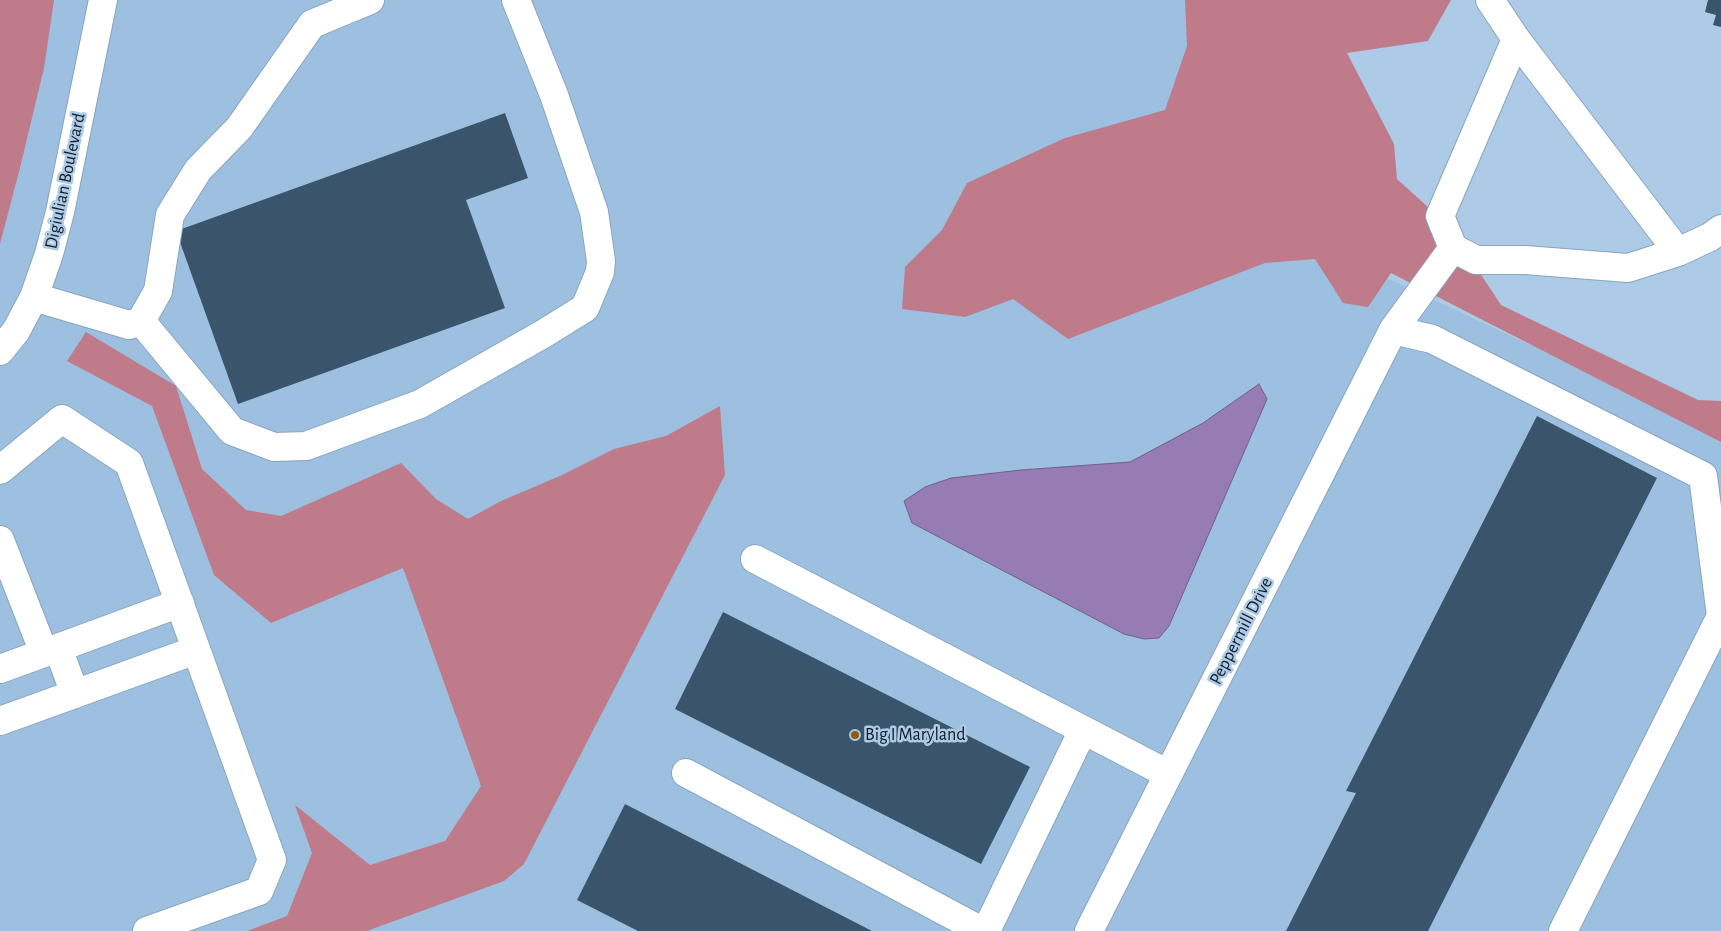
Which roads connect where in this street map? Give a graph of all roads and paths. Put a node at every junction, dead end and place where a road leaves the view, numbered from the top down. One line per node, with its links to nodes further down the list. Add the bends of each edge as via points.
1 (103, 0): 9 (street, Digiulian Boulevard, via 60,212)
2 (370, 0): 10 (street, via 312,24 239,128 198,170 170,215 158,291)
3 (516, 0): 10 (street, via 554,95 594,212 600,272 585,308 420,404 306,446 274,447 232,431)
4 (1490, 0): 5 (street)
5 (1516, 39): 7 (street, via 1440,216); 8 (street)
6 (1721, 229): 8 (street)
7 (1452, 248): 8 (street, via 1476,260 1525,260 1628,268); 11 (street, Peppermill Drive)
8 (1678, 252)
9 (34, 297): 10 (street, via 129,325); 12 (street, Digiulian Boulevard, via 16,331)
10 (141, 321)
11 (1393, 330): 24 (street, Peppermill Drive); 28 (street, via 1432,340 1703,476 1721,616)
12 (0, 351)
13 (0, 470): 16 (street, via 62,420 129,463)
14 (0, 540): 18 (street)
15 (755, 559): 22 (street)
16 (180, 603): 17 (street); 18 (street)
17 (196, 650): 20 (street); 25 (street, via 272,860 260,891)
18 (51, 651): 19 (street); 20 (street)
19 (0, 669)
20 (75, 694): 21 (street)
21 (0, 721)
22 (1084, 730): 24 (street); 26 (street)
23 (686, 773): 26 (street)
24 (1168, 774): 27 (street, Peppermill Drive)
25 (147, 931)
26 (984, 931)
27 (1089, 931)
28 (1562, 931)

